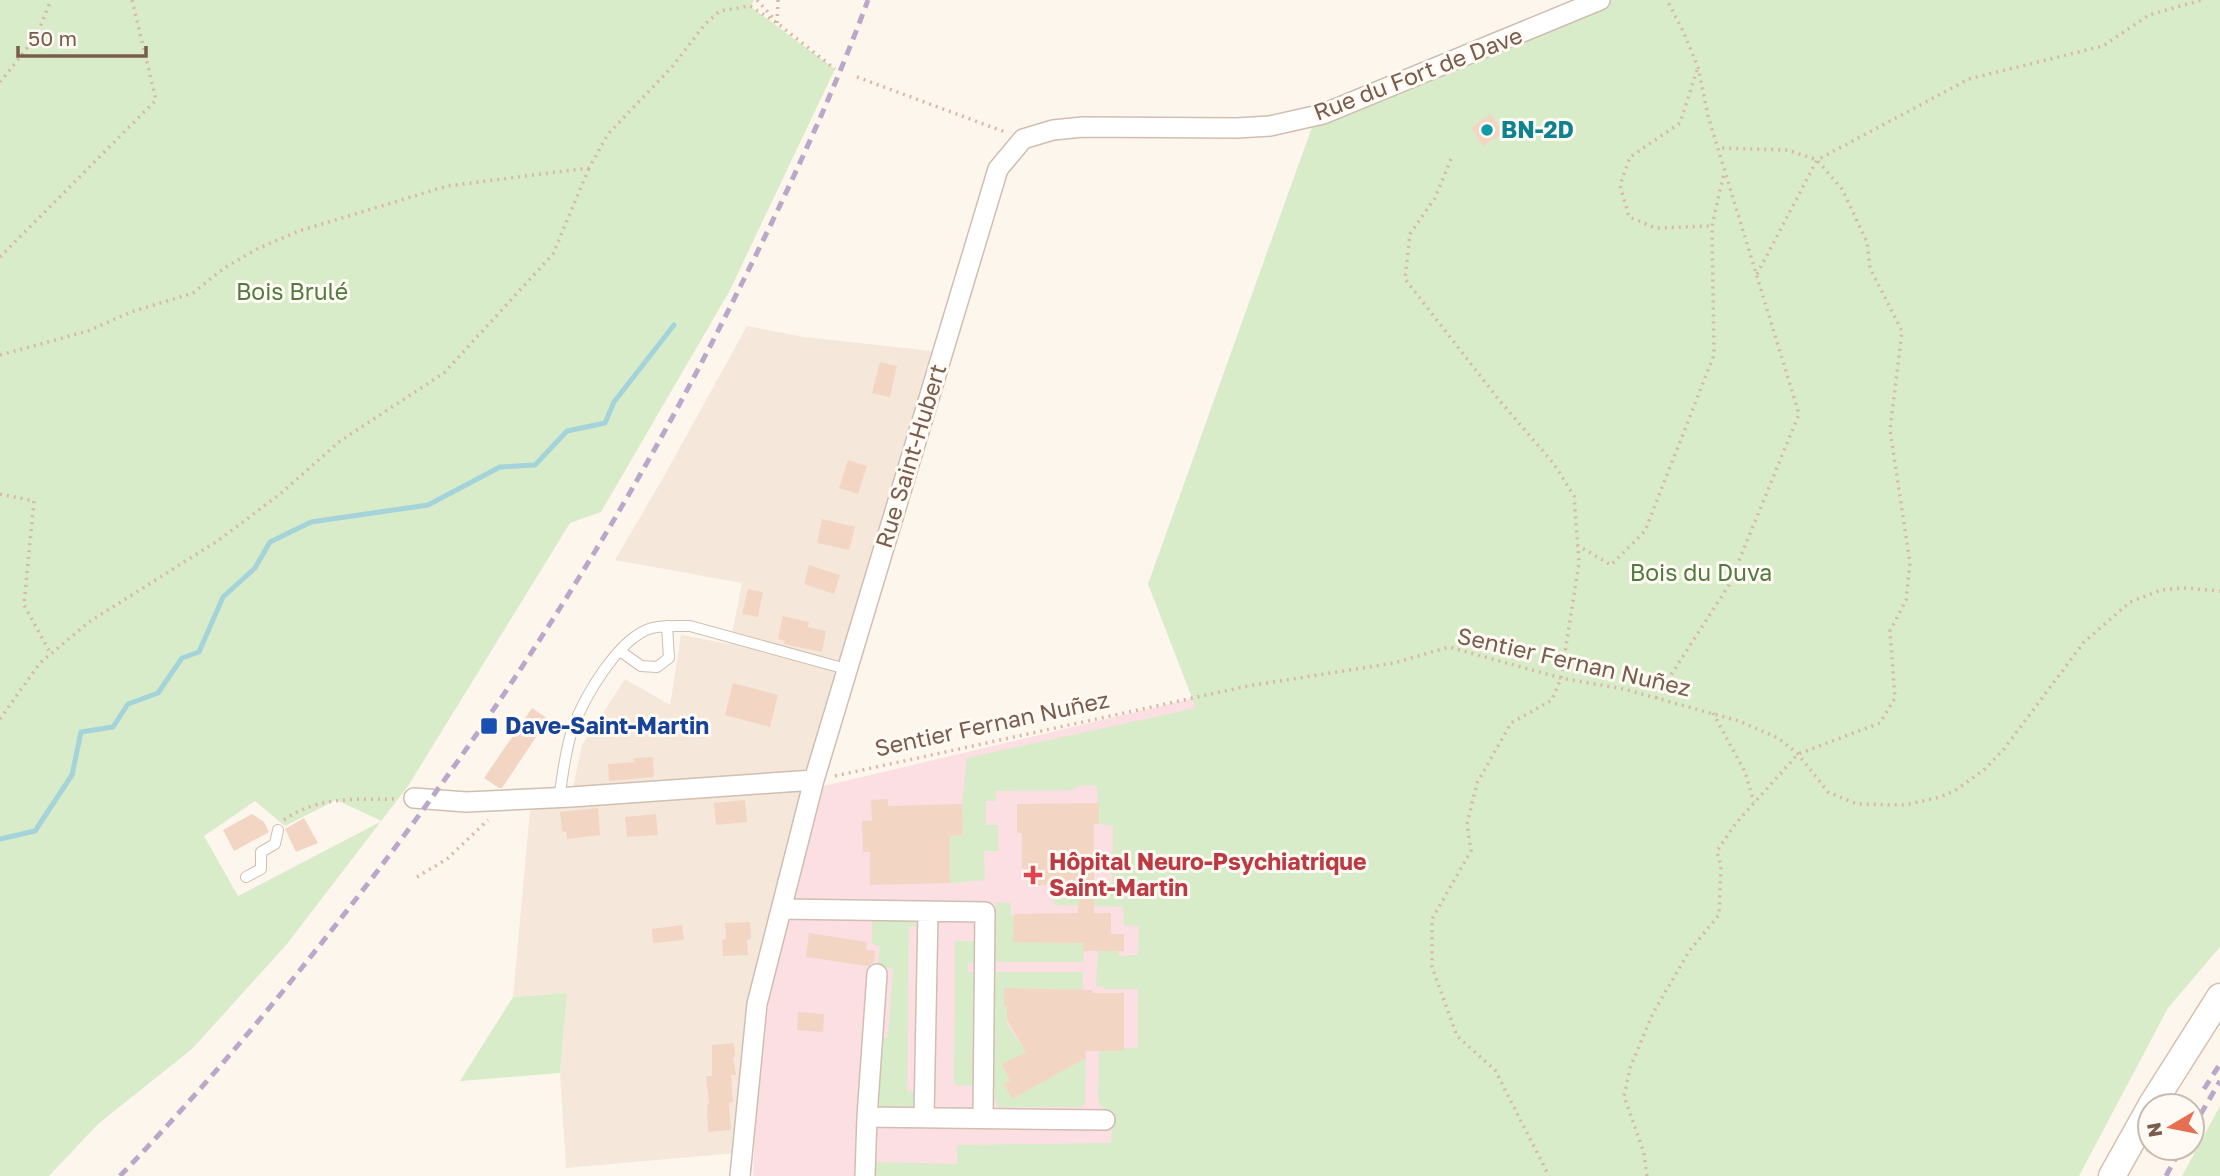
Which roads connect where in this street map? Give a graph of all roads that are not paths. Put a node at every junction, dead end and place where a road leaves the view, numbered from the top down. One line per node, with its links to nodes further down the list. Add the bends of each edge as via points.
1 (1600, 0): 2 (street, Rue du Fort de Dave, via 1324,114 1270,126 1083,127)
2 (1023, 139): 5 (street, Rue Saint-Hubert, via 998,169)
3 (667, 626): 4 (lane, via 649,628); 4 (lane, via 669,658 657,667 641,666); 5 (lane, via 690,626)
4 (620, 651): 7 (lane, via 586,697 572,731)
5 (846, 669): 6 (street, Rue Saint-Hubert)
6 (814, 780): 7 (street); 11 (street, Rue Saint-Hubert)
7 (559, 797): 8 (street)
8 (414, 799)
9 (278, 830): 10 (lane, via 275,844 261,852 261,869)
10 (246, 877)
11 (782, 909): 12 (street); 21 (street, Rue Saint-Hubert, via 757,1004)
12 (928, 911): 17 (street); 18 (street, via 985,912)
13 (877, 974): 16 (street)
14 (2220, 997): 15 (main road)
15 (2160, 1092)
16 (867, 1117): 17 (street); 22 (street)
17 (924, 1118): 18 (street)
18 (983, 1118): 19 (street)
19 (1105, 1120)
20 (2136, 1134): 23 (main road)
21 (740, 1176)
22 (865, 1176)
23 (2112, 1176)

